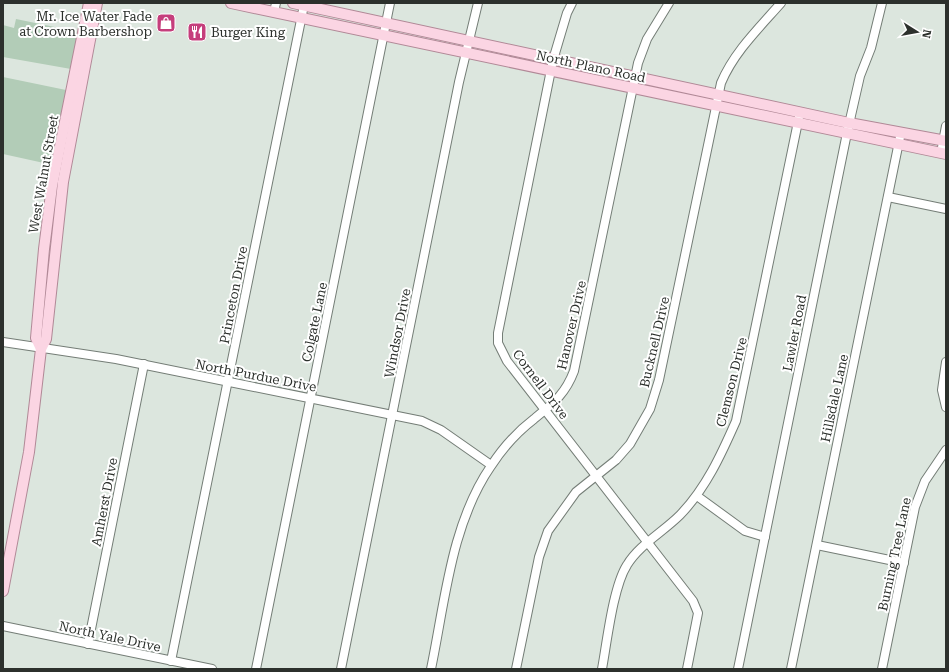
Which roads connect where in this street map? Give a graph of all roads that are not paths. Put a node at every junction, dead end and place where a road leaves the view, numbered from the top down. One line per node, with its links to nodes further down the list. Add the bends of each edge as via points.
1 (88, 3): 35 (main road, West Walnut Street, via 47,220 36,338)
2 (97, 3): 35 (main road, West Walnut Street, via 63,182 46,338)
3 (231, 3): 12 (main road, North Plano Road)
4 (293, 3): 11 (main road, North Plano Road)
5 (390, 3): 14 (street, Colgate Lane)
6 (478, 3): 16 (street, Windsor Drive)
7 (572, 3): 17 (street, Cornell Drive)
8 (669, 3): 19 (street, Hanover Drive, via 647,39)
9 (781, 3): 21 (street, Bucknell Drive, via 727,67)
10 (882, 3): 25 (street, Lawler Road)
11 (304, 5): 13 (street, Princeton Drive); 14 (main road, North Plano Road)
12 (275, 7): 13 (main road, North Plano Road)
13 (302, 18): 15 (main road, North Plano Road); 38 (street, Princeton Drive)
14 (387, 24): 15 (street, Colgate Lane); 16 (main road, North Plano Road)
15 (384, 35): 16 (main road, North Plano Road); 39 (street, Colgate Lane)
16 (467, 47): 17 (main road, North Plano Road); 18 (main road, North Plano Road); 42 (street, Windsor Drive)
17 (553, 60): 18 (street, Cornell Drive); 19 (main road, North Plano Road)
18 (551, 70): 20 (main road, North Plano Road); 41 (street, Cornell Drive, via 498,333 502,353)
19 (636, 76): 20 (street, Hanover Drive); 21 (main road, North Plano Road)
20 (634, 88): 22 (main road, North Plano Road); 41 (street, Hanover Drive, via 574,371 569,385)
21 (718, 94): 22 (street, Bucknell Drive); 23 (main road, North Plano Road)
22 (716, 106): 24 (main road, North Plano Road); 45 (street, Bucknell Drive, via 659,380 650,409 630,444)
23 (800, 112): 24 (street, Clemson Drive); 25 (main road, North Plano Road)
24 (798, 123): 28 (main road, North Plano Road); 46 (street, Clemson Drive, via 736,421 718,461)
25 (849, 123): 27 (main road, North Plano Road); 28 (street, Lawler Road)
26 (946, 126): 29 (street)
27 (901, 132): 29 (main road, North Plano Road); 30 (street, Hillsdale Lane)
28 (847, 133): 30 (main road, North Plano Road); 47 (street, Lawler Road)
29 (945, 141): 31 (street)
30 (899, 145): 31 (main road, North Plano Road); 32 (street, Hillsdale Lane)
31 (943, 153)
32 (888, 197): 33 (street); 49 (street, Hillsdale Lane)
33 (946, 209)
34 (3, 342): 35 (street, North Purdue Drive)
35 (41, 349): 37 (street, North Purdue Drive); 51 (main road, West Walnut Street, via 29,452)
36 (946, 362): 40 (street, via 942,390)
37 (144, 364): 38 (street, North Purdue Drive); 53 (street, Amherst Drive)
38 (228, 382): 39 (street, North Purdue Drive); 54 (street, Princeton Drive)
39 (310, 398): 42 (street, North Purdue Drive); 56 (street, Colgate Lane)
40 (946, 407)
41 (546, 411): 44 (street, Hanover Drive, via 512,439); 45 (street, Cornell Drive)
42 (392, 415): 44 (street, North Purdue Drive, via 422,421 441,430); 57 (street, Windsor Drive)
43 (946, 450): 50 (street, Burning Tree Lane, via 931,471 919,495)
44 (491, 465): 58 (street, Hanover Drive, via 478,486 462,523)
45 (596, 477): 48 (street, Cornell Drive); 59 (street, Bucknell Drive, via 576,492 548,531)
46 (696, 496): 47 (street, via 745,531); 48 (street, Clemson Drive)
47 (765, 537): 62 (street, Lawler Road)
48 (648, 543): 60 (street, Clemson Drive, via 634,554 621,578); 61 (street, Cornell Drive, via 693,602 698,613)
49 (817, 545): 50 (street); 63 (street, Hillsdale Lane)
50 (904, 563): 64 (street, Burning Tree Lane)
51 (3, 591)
52 (3, 626): 53 (street, North Yale Drive)
53 (88, 644): 54 (street, North Yale Drive)
54 (171, 661): 55 (street, North Yale Drive)
55 (212, 669)
56 (256, 669)
57 (341, 669)
58 (431, 669)
59 (516, 669)
60 (602, 669)
61 (687, 669)
62 (738, 669)
63 (791, 669)
64 (882, 669)

